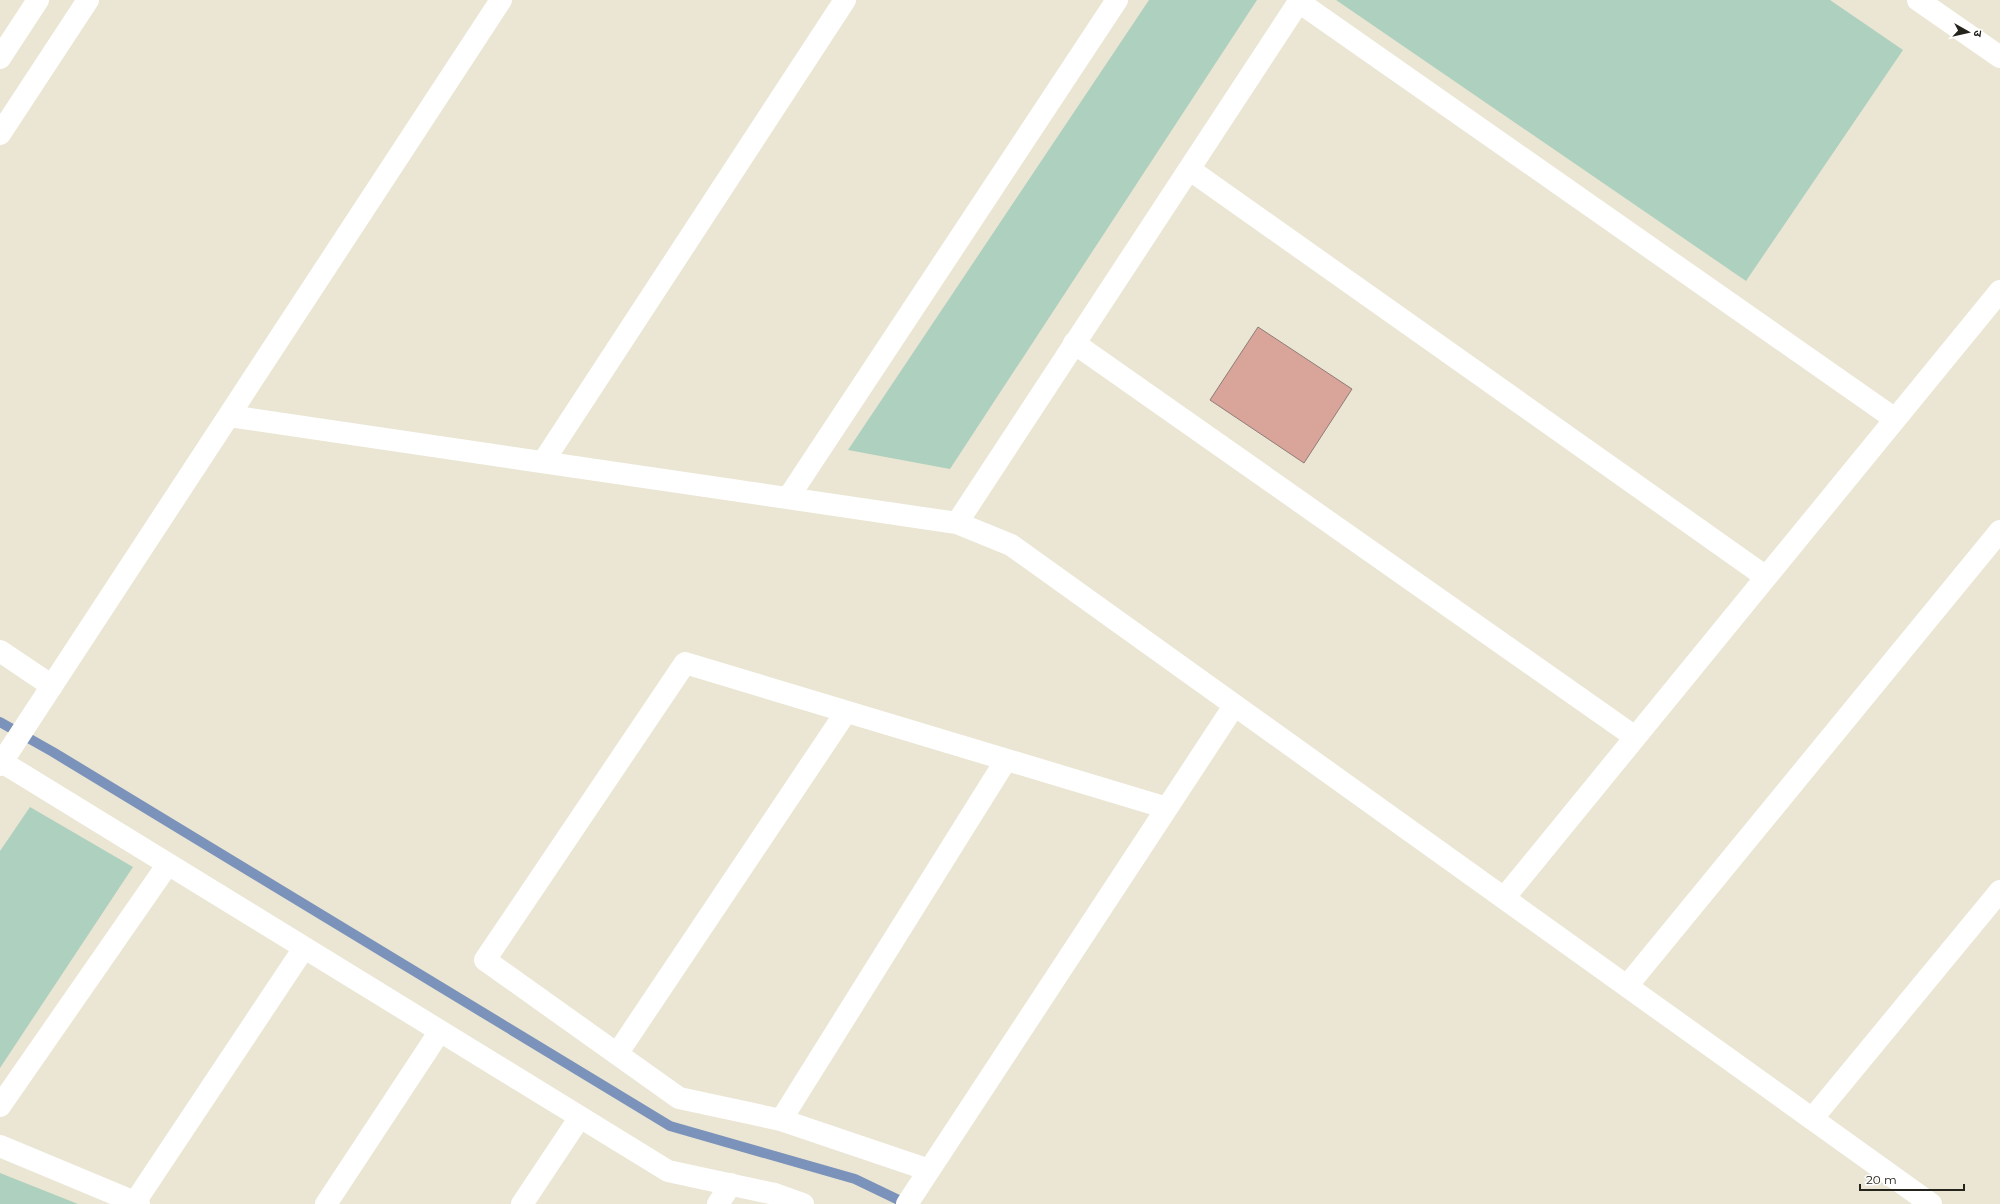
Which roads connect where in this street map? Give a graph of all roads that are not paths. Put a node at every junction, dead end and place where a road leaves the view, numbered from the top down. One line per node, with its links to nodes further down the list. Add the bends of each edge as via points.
1 (38, 0): 9 (street)
2 (88, 0): 10 (street)
3 (501, 0): 14 (street)
4 (845, 0): 16 (street)
5 (1117, 0): 17 (street)
6 (1300, 1): 11 (street); 15 (street)
7 (1923, 1): 8 (street)
8 (2000, 57)
9 (0, 58)
10 (0, 134)
11 (1189, 169): 13 (street); 20 (street)
12 (2000, 291): 15 (street)
13 (1074, 343): 18 (street); 25 (street)
14 (228, 416): 16 (street); 22 (street)
15 (1895, 419): 20 (street)
16 (543, 462): 17 (street)
17 (788, 498): 18 (street)
18 (957, 523): 23 (street, via 1010,545)
19 (2000, 531): 33 (street)
20 (1766, 577): 25 (street)
21 (0, 650): 22 (street)
22 (52, 686): 26 (street)
23 (1234, 706): 28 (street); 31 (street)
24 (846, 712): 27 (street); 35 (street); 35 (street, via 684,663 485,960)
25 (1635, 737): 31 (street)
26 (5, 758): 29 (street)
27 (1006, 760): 28 (street); 39 (street)
28 (1167, 808): 41 (street)
29 (168, 864): 32 (street); 36 (street)
30 (2000, 891): 38 (street)
31 (1504, 898): 33 (street)
32 (304, 948): 34 (street); 43 (street)
33 (1627, 986): 38 (street)
34 (440, 1031): 37 (street); 44 (street)
35 (617, 1054): 39 (street, via 679,1098)
36 (0, 1106)
37 (580, 1117): 42 (street, via 668,1171); 45 (street)
38 (1812, 1119): 49 (street)
39 (781, 1120): 41 (street)
40 (0, 1146): 43 (street)
41 (924, 1178): 48 (street)
42 (731, 1184): 46 (street); 47 (street, via 775,1194)
43 (137, 1203)
44 (326, 1204)
45 (522, 1204)
46 (718, 1204)
47 (803, 1204)
48 (906, 1204)
49 (1931, 1204)

